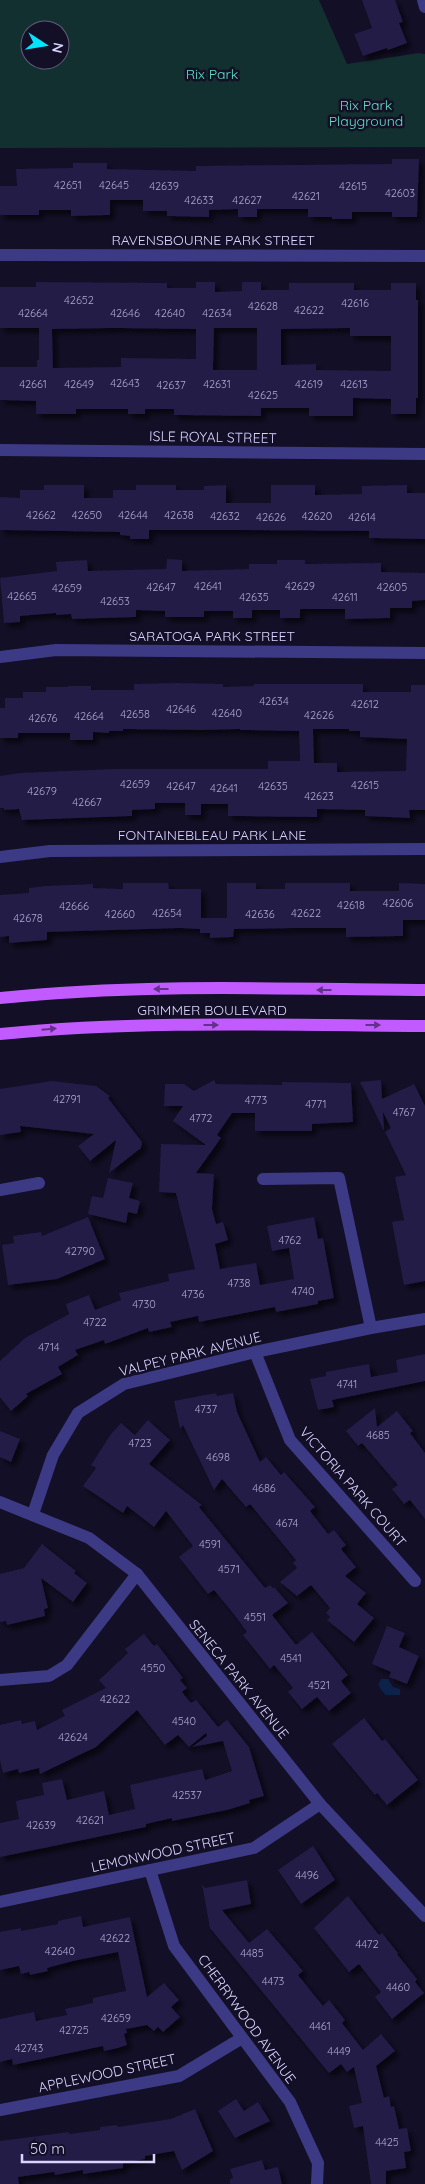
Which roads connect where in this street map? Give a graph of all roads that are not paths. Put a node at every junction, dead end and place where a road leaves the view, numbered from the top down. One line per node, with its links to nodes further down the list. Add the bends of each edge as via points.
1 (423, 0): 2 (street)
2 (425, 7)
3 (0, 254): 4 (street, RAVENSBOURNE PARK STREET)
4 (425, 256)
5 (0, 450): 6 (street, ISLE ROYAL STREET)
6 (425, 454)
7 (425, 653): 8 (street, SARATOGA PARK STREET, via 56,650)
8 (0, 657)
9 (425, 849): 10 (street, FONTAINEBLEAU PARK LANE, via 50,851)
10 (0, 857)
11 (425, 990): 12 (main road, GRIMMER BOULEVARD, one-way to 12, via 150,989 49,992)
12 (0, 998)
13 (425, 1026): 14 (main road, GRIMMER BOULEVARD, one-way to 13, via 54,1028 156,1025)
14 (0, 1034)
15 (264, 1179): 19 (street, via 339,1178)
16 (39, 1183): 17 (street)
17 (0, 1190)
18 (425, 1319): 19 (street, VALPEY PARK AVENUE)
19 (370, 1328): 20 (street, VALPEY PARK AVENUE)
20 (255, 1352): 22 (street, VALPEY PARK AVENUE, via 124,1384 78,1413 53,1455); 24 (street, VICTORIA PARK COURT, via 290,1440)
21 (0, 1502): 22 (street, SENECA PARK AVENUE)
22 (33, 1514): 23 (street, SENECA PARK AVENUE, via 88,1538)
23 (137, 1574): 25 (street, via 67,1665 49,1676); 26 (street, SENECA PARK AVENUE)
24 (415, 1581)
25 (0, 1680)
26 (320, 1804): 27 (street, LEMONWOOD STREET, via 254,1848); 29 (street, SENECA PARK AVENUE)
27 (150, 1870): 28 (street, LEMONWOOD STREET); 30 (street, CHERRYWOOD AVENUE, via 174,1946)
28 (0, 1902)
29 (425, 1916)
30 (242, 2038): 31 (street, APPLEWOOD STREET, via 179,2076); 32 (street, CHERRYWOOD AVENUE, via 290,2102 318,2163)
31 (0, 2110)
32 (317, 2184)

